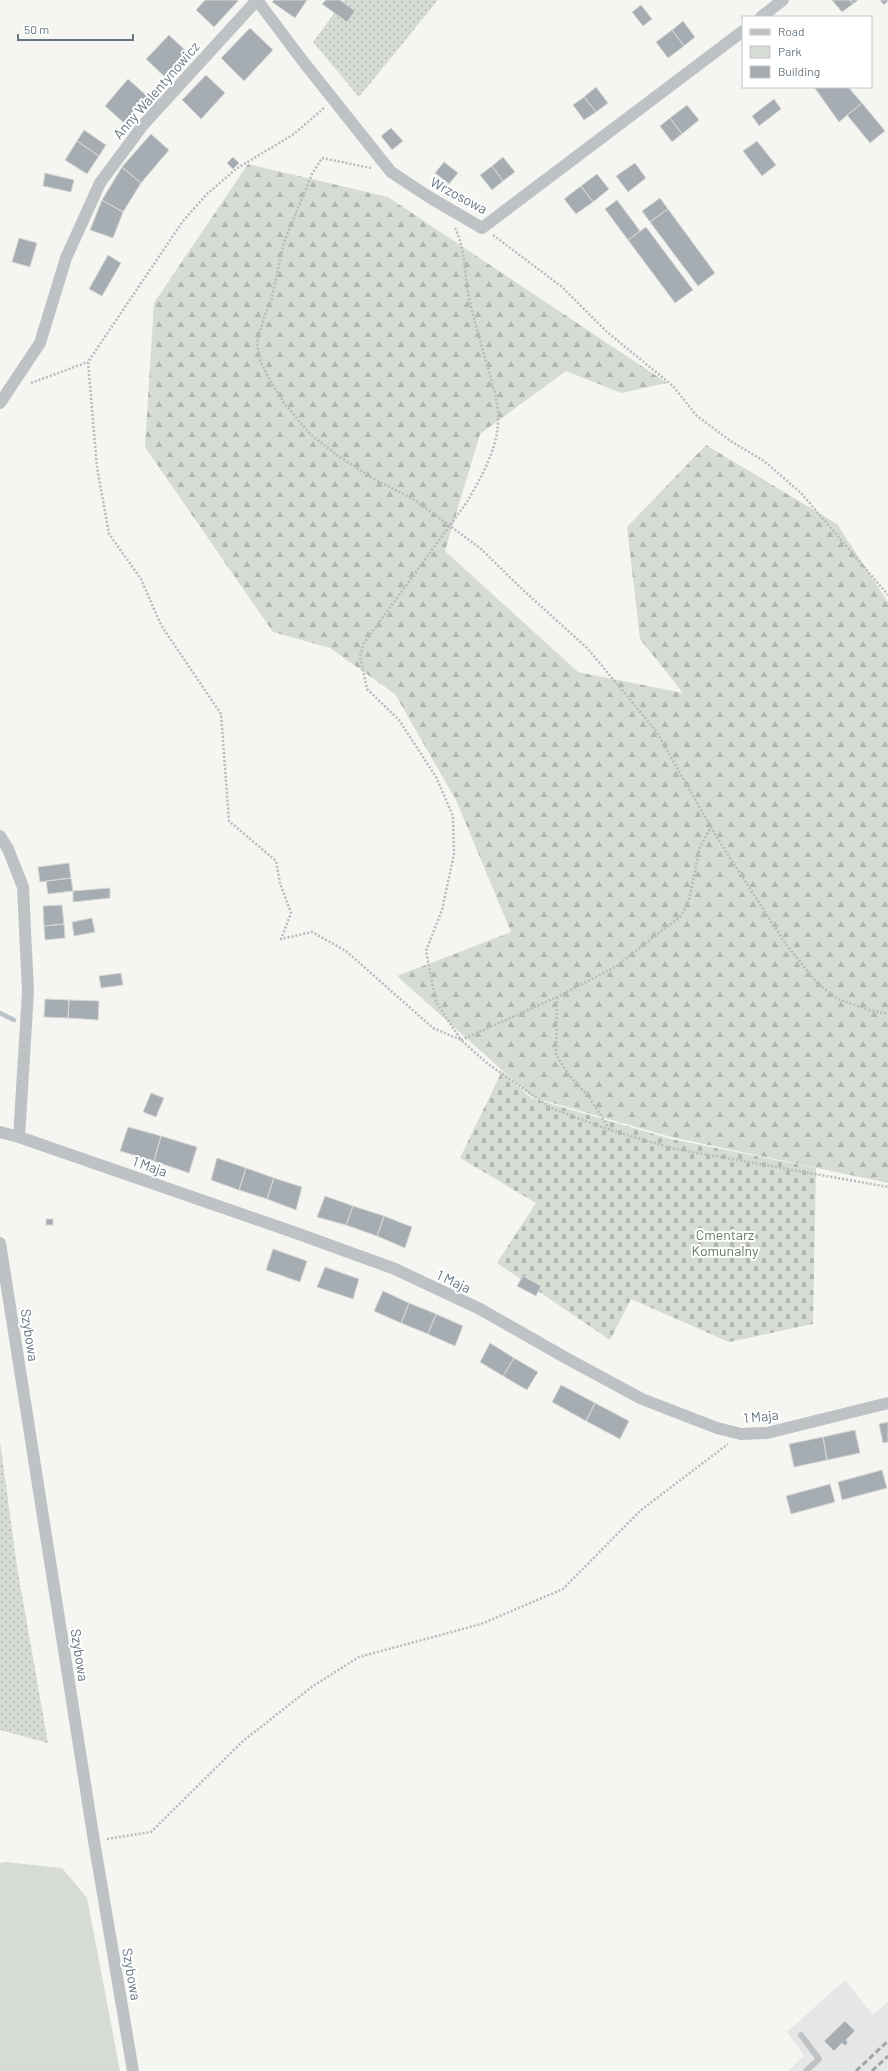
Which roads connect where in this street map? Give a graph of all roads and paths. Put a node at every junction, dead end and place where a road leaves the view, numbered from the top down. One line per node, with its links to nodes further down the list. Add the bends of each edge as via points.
1 (257, 0): 5 (street, Wrzosowa); 11 (street, Anny Walentynowicz, via 143,125 100,183 66,258 40,343)
2 (783, 0): 3 (street)
3 (762, 16)
4 (742, 32): 8 (street, Wrzosowa)
5 (333, 99): 6 (street, Wrzosowa); 9 (path, via 294,134 236,169 207,194 183,221)
6 (391, 172): 7 (street, Wrzosowa); 12 (path, via 322,158 312,174 284,242 272,301 264,317 257,348 268,377 284,403 310,434 372,478 412,498)
7 (444, 206): 8 (street, Wrzosowa); 12 (path, via 456,231 468,293 498,414 491,455 481,479)
8 (482, 228): 13 (path, via 562,287 607,332 673,386 696,415 729,440 764,461 801,493)
9 (88, 362): 10 (path); 18 (path, via 97,467 110,534 141,579 161,625 221,714 229,821 276,861 280,883 291,914 281,940 312,932 346,951 433,1028)
10 (30, 383)
11 (0, 403)
12 (450, 525): 14 (path, via 480,548 588,650 656,731); 18 (path, via 364,643 360,656 367,689 400,720 436,777 454,816 454,854 442,910 426,951 436,1002)
13 (888, 595)
14 (711, 827): 16 (path, via 700,848 689,900 681,916 615,967); 17 (path, via 786,943 817,983 838,999)
15 (0, 836): 21 (street, via 8,849 22,887 28,992)
16 (557, 997): 18 (path); 19 (path, via 556,1055 569,1075 589,1097)
17 (888, 1014)
18 (461, 1040): 19 (path, via 488,1064 553,1109)
19 (610, 1130): 22 (path, via 676,1149)
20 (0, 1132): 21 (street, 1 Maja)
21 (19, 1137): 25 (street, 1 Maja, via 395,1269 480,1309 642,1398 717,1428)
22 (888, 1187)
23 (0, 1243): 26 (street, Szybowa)
24 (888, 1403): 25 (street, 1 Maja, via 767,1433)
25 (741, 1434): 26 (path, via 641,1510 563,1589 481,1624 359,1657 312,1686 244,1741 151,1832)
26 (94, 1841): 28 (street, Szybowa)
27 (801, 2035): 29 (lane, via 819,2060)
28 (133, 2071)
29 (806, 2071)

